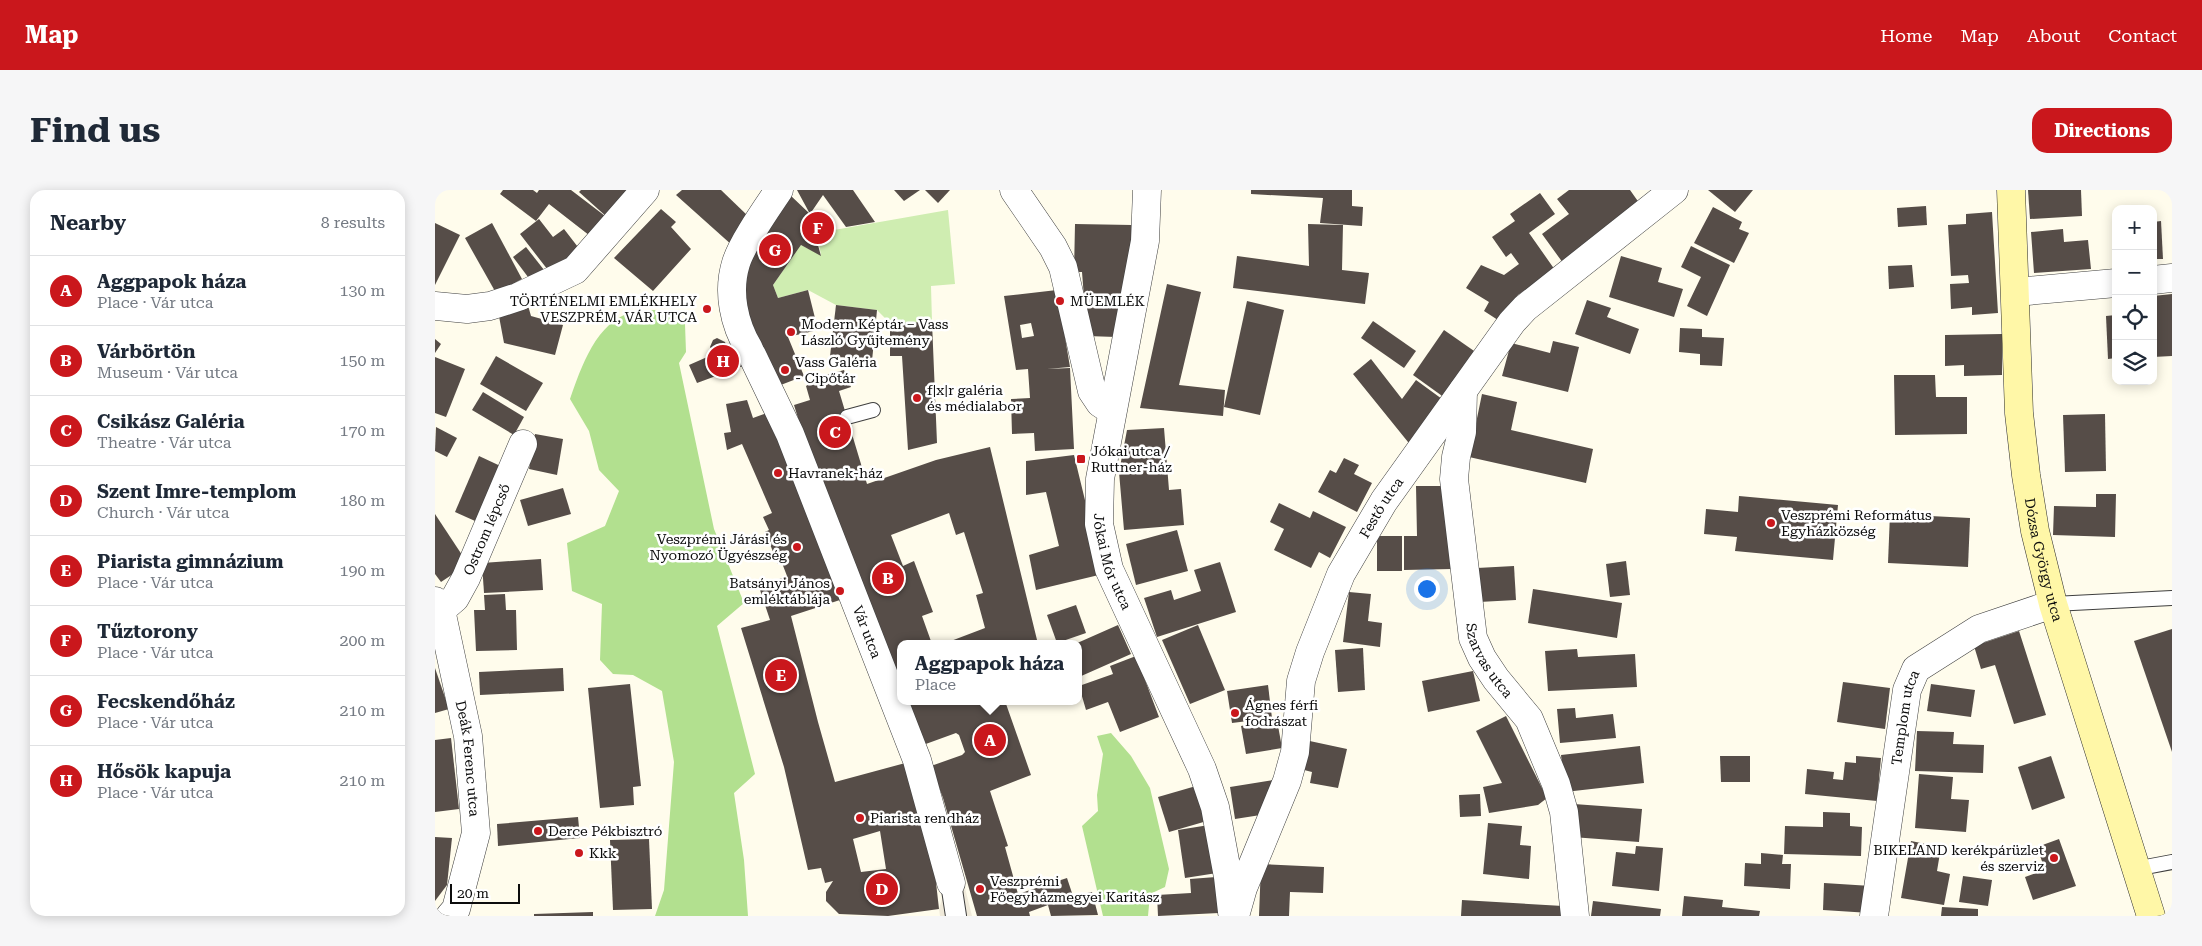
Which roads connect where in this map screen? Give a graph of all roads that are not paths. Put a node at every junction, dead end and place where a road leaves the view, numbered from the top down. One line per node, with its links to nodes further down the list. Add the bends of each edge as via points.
1 (645, 190): 11 (street, via 575,270 518,297 490,306 467,309)
2 (779, 190): 22 (street, Vár utca, via 736,263 735,315 741,335 796,432 917,760)
3 (1014, 190): 14 (street, via 1063,267 1091,391 1099,403)
4 (1147, 190): 14 (street, Jókai Mór utca, via 1145,241)
5 (1675, 190): 12 (street, Festő utca, via 1525,308)
6 (2011, 190): 10 (main road, Dózsa György utca)
7 (2172, 278): 8 (street)
8 (2157, 280)
9 (2112, 283): 10 (street)
10 (2016, 292): 18 (main road, Dózsa György utca, via 2019,413 2026,475 2035,531)
11 (435, 306)
12 (1463, 391): 25 (street, Festő utca, via 1384,501 1341,574 1301,681 1295,752 1287,781); 26 (street, Szarvas utca, via 1462,432 1454,479 1473,638 1491,672 1529,719 1556,784 1564,812)
13 (873, 410): 15 (lane)
14 (1112, 411): 25 (street, Jókai Mór utca, via 1100,479 1099,524 1109,569 1202,769 1215,807)
15 (847, 417)
16 (523, 444): 19 (street, Ostrom lépcső, via 466,578 455,598)
17 (2172, 598): 18 (lane)
18 (2053, 604): 21 (main road, Dózsa György utca); 27 (street, Templom utca, via 1979,629 1916,669 1907,690)
19 (437, 608): 23 (street, Deák Ferenc utca, via 468,736 476,833)
20 (2172, 862): 21 (lane)
21 (2135, 869): 28 (main road, Dózsa György utca)
22 (951, 883): 24 (street, Vár utca)
23 (459, 914)
24 (956, 916)
25 (1234, 916)
26 (1575, 916)
27 (1874, 916)
28 (2151, 916)

